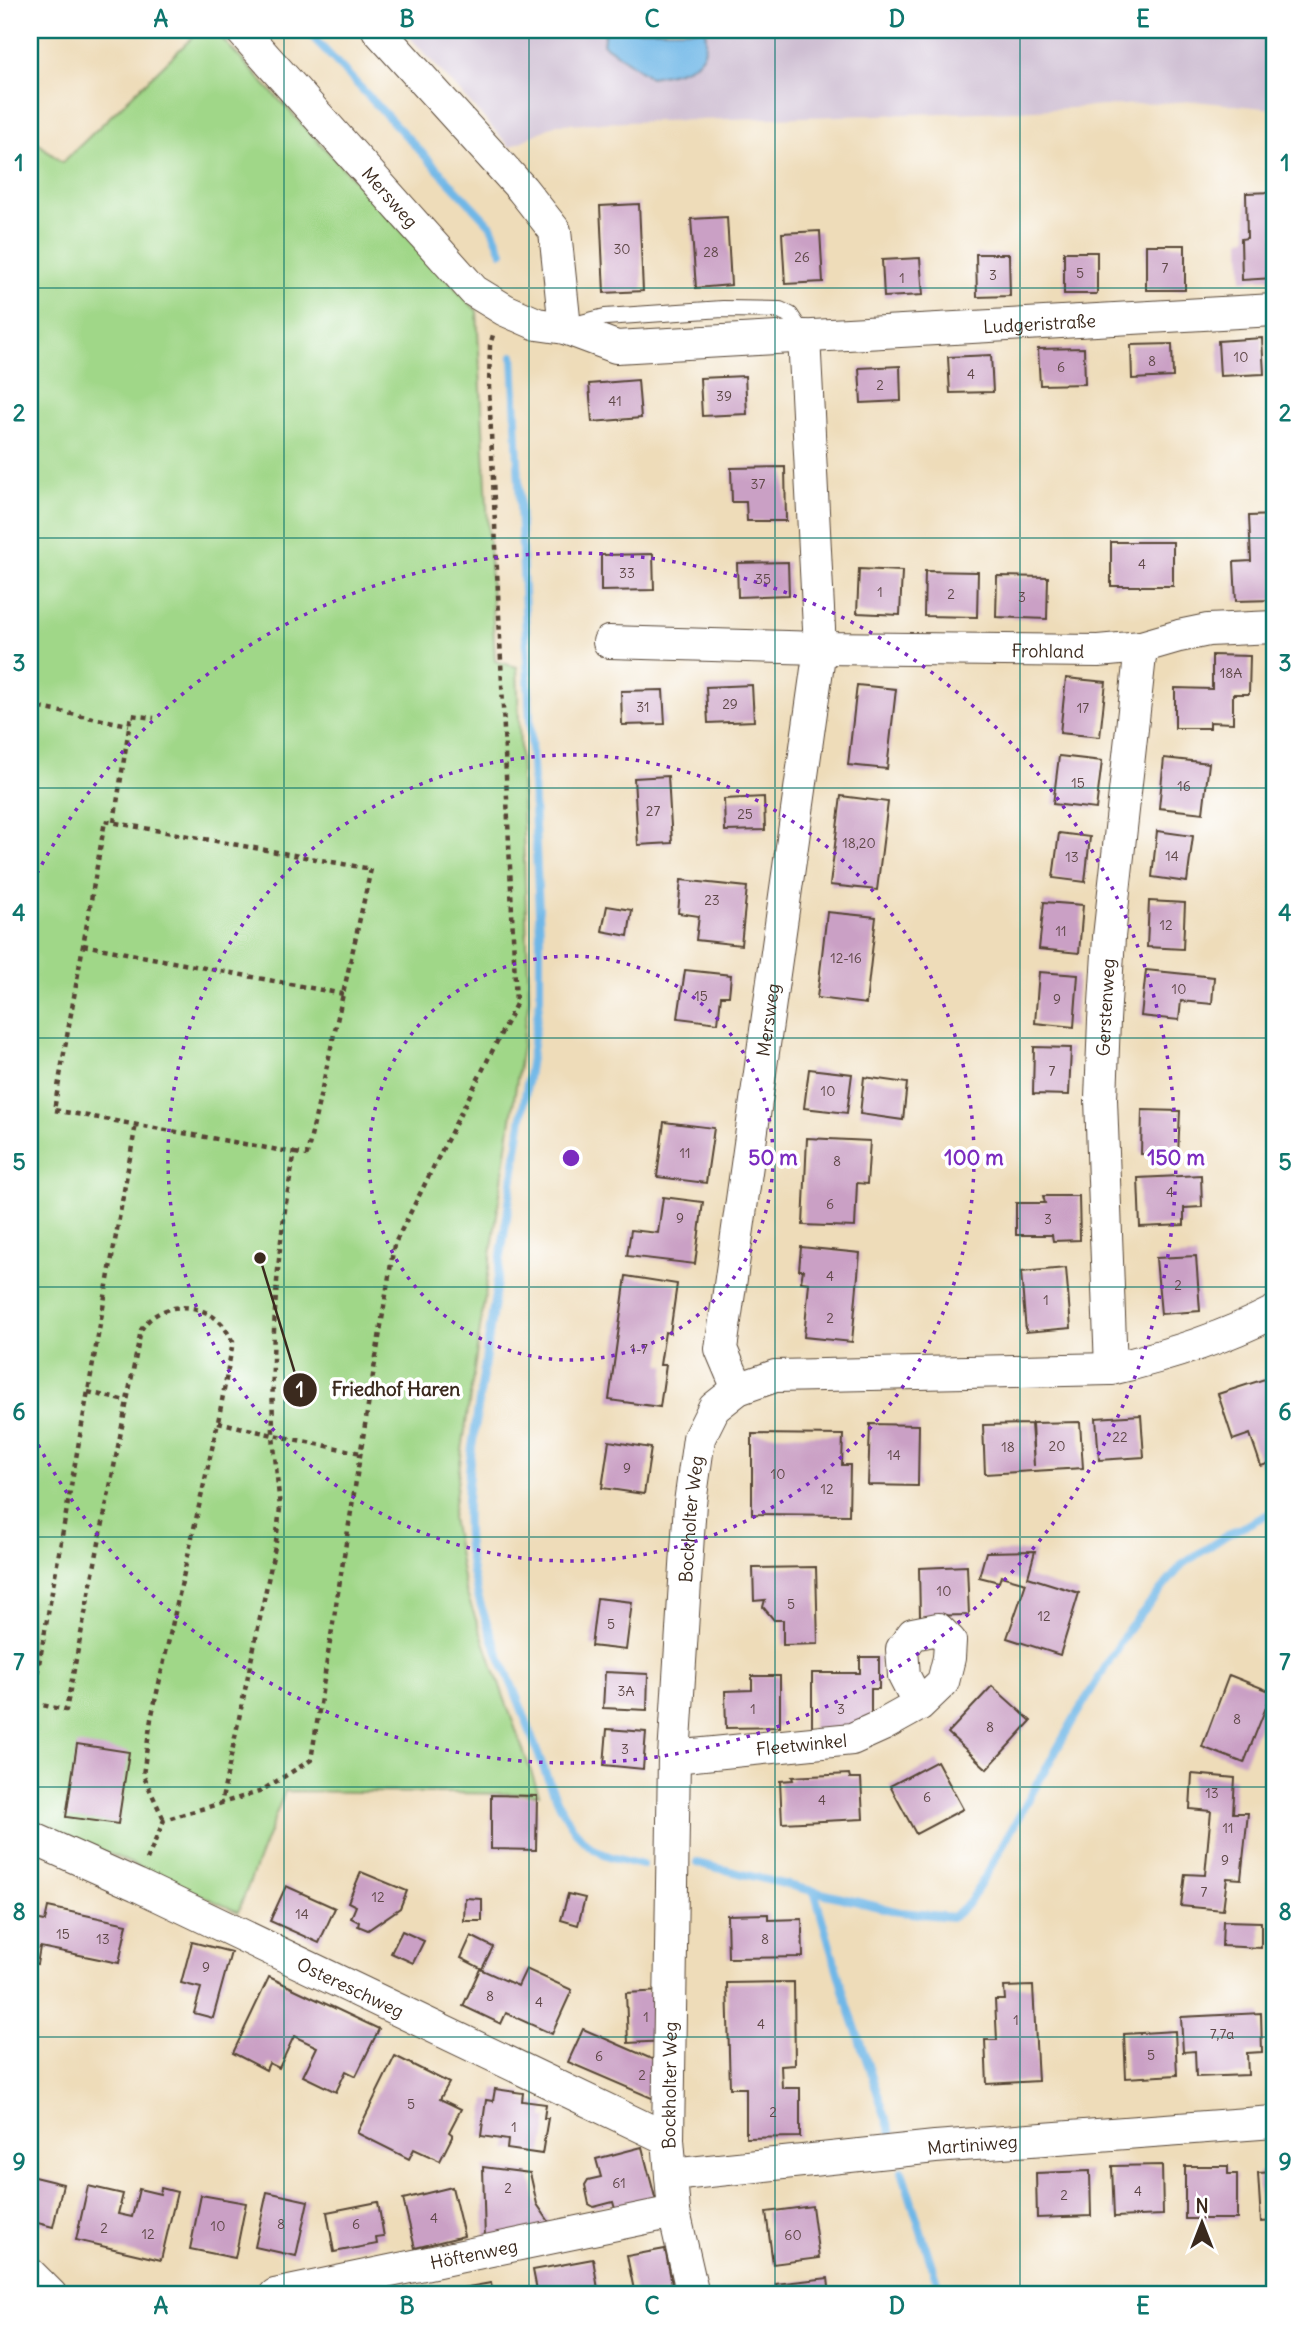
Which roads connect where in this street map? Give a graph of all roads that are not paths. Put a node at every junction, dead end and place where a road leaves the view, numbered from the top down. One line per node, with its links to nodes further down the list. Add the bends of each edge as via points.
1 (242, 30): 4 (street, Mersweg, via 474,291 537,324)
2 (378, 30): 4 (street, via 555,231)
3 (1274, 310): 5 (street, Ludgeristraße)
4 (565, 328): 5 (street, Mersweg, via 616,347)
5 (804, 336): 9 (street, Mersweg)
6 (1274, 627): 8 (street, Frohland, via 1208,630)
7 (609, 642): 9 (street)
8 (1141, 647): 9 (street, Frohland, via 1098,652); 11 (street, Gerstenweg, via 1109,937 1101,1086)
9 (820, 648): 12 (street, Mersweg, via 721,1349)
10 (1274, 1312): 11 (street, Bockholter Weg, via 1160,1358)
11 (1111, 1369): 12 (street, Bockholter Weg, via 775,1376)
12 (738, 1390): 14 (street, Bockholter Weg, via 714,1408 699,1438 683,1590)
13 (919, 1705): 14 (street, Fleetwinkel, via 852,1739)
14 (674, 1757): 17 (street, Bockholter Weg)
15 (30, 1837): 17 (street, Ostereschweg)
16 (1274, 2122): 18 (street, Martiniweg, via 935,2147)
17 (668, 2139): 18 (street, Bockholter Weg)
18 (671, 2175): 19 (street, Bockholter Weg)
19 (674, 2212): 22 (street, Höftenweg); 23 (street, Bockholter Weg)
20 (30, 2274): 21 (street)
21 (51, 2295)
22 (275, 2295)
23 (693, 2295)

